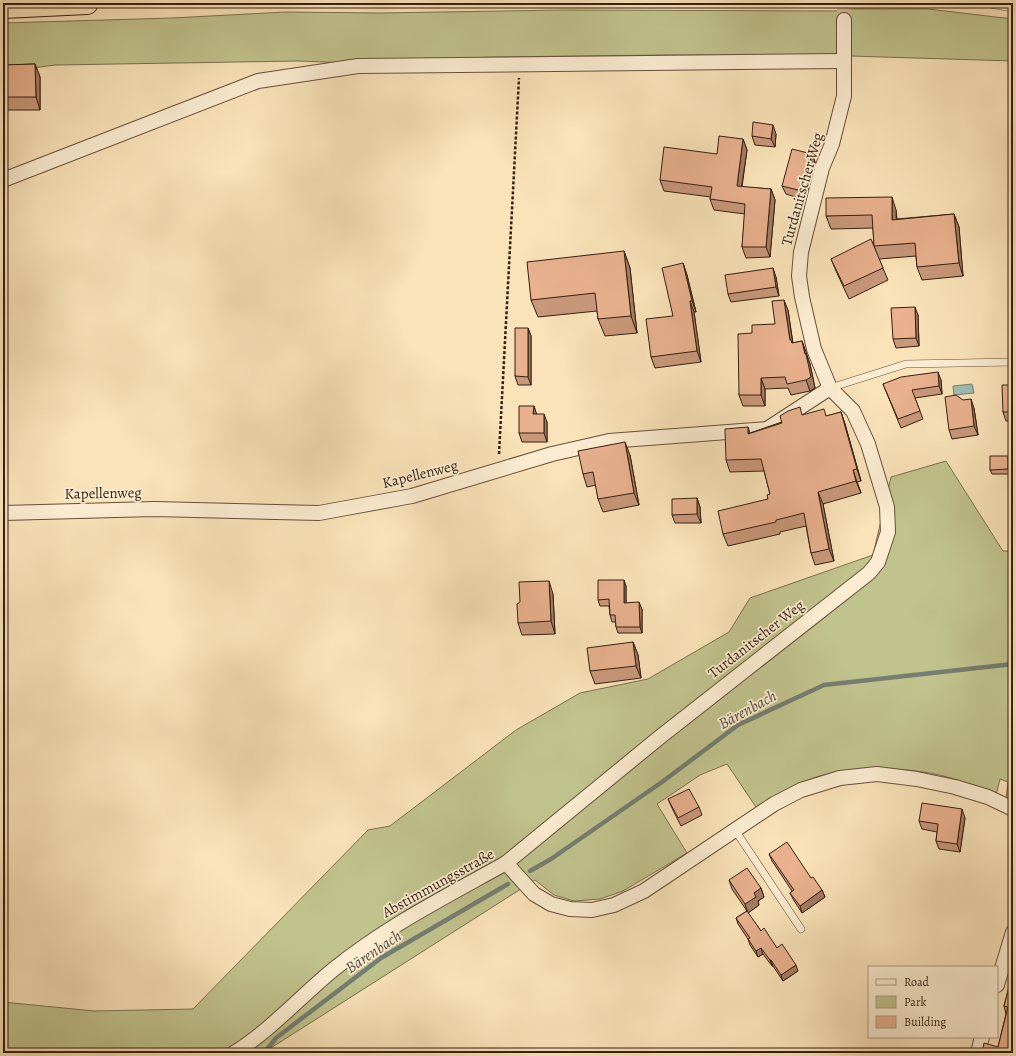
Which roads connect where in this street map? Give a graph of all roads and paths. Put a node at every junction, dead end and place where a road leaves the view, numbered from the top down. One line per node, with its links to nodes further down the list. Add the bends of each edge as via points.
1 (87, 3): 3 (highway)
2 (984, 3): 4 (lane)
3 (3, 7)
4 (1013, 8)
5 (844, 20): 6 (street, Turdanitscher Weg)
6 (844, 61): 7 (street); 10 (street, Turdanitscher Weg, via 844,96 832,144 822,168 801,252 799,276 814,349)
7 (519, 64): 8 (street, via 358,66 258,81); 11 (path, via 498,453)
8 (3, 180)
9 (1013, 362): 10 (lane, via 906,364)
10 (830, 388): 11 (street, Kapellenweg, via 768,429 609,441 552,454); 15 (street, Turdanitscher Weg, via 853,411 868,444 887,507 888,532 878,562 869,573 660,737)
11 (507, 468): 12 (street, Kapellenweg, via 412,496 319,513 154,509)
12 (3, 513)
13 (1013, 810): 14 (street, Abstimmungsstraße, via 988,797 955,787 877,774 840,778 801,790 774,804)
14 (735, 830): 15 (street, Abstimmungsstraße, via 644,891 614,905 592,910 570,909 551,904 534,894); 16 (lane)
15 (506, 863): 20 (street, Abstimmungsstraße, via 390,928 334,969 273,1024)
16 (801, 928)
17 (1013, 932): 18 (street)
18 (998, 982)
19 (982, 1038): 21 (street)
20 (234, 1053)
21 (978, 1053)

